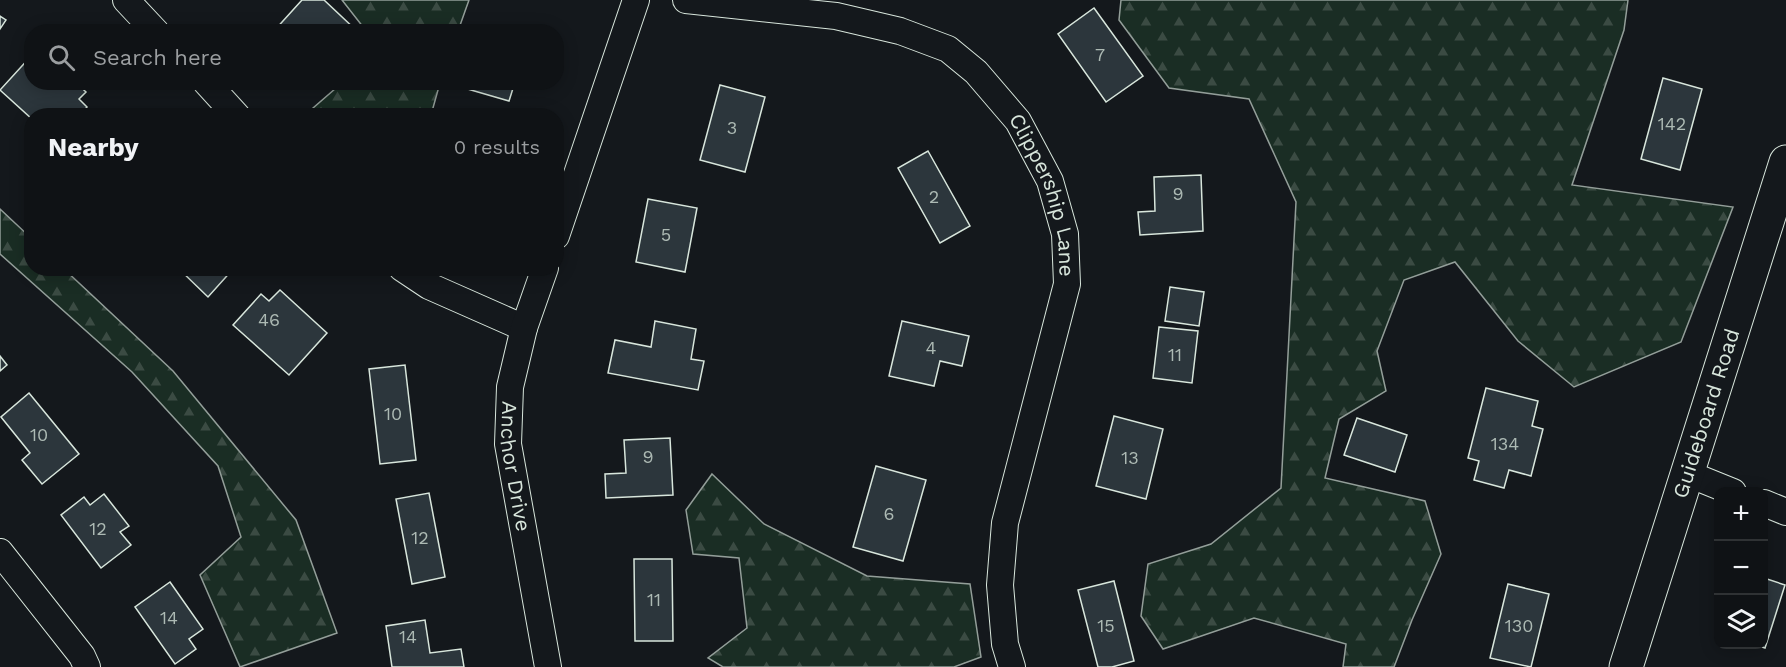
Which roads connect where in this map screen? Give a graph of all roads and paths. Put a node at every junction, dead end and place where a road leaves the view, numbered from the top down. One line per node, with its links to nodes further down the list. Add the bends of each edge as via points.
1 (126, 0): 4 (street)
2 (636, 0): 8 (street)
3 (686, 0): 19 (street, Clippership Lane, via 836,16 900,31 948,49 976,72 1018,121 1050,181 1065,234 1067,284 1005,523 1000,585 1005,644)
4 (148, 24)
5 (213, 90): 6 (street)
6 (230, 108)
7 (1786, 162): 12 (street, Guideboard Road)
8 (564, 212)
9 (414, 276): 11 (street)
10 (542, 276): 11 (street, Anchor Drive)
11 (524, 328): 18 (street, Anchor Drive, via 510,387 508,444)
12 (1686, 473): 13 (street); 20 (street, Guideboard Road)
13 (1721, 487)
14 (1768, 505): 15 (street)
15 (1786, 512)
16 (0, 552): 17 (street)
17 (87, 667)
18 (548, 667)
19 (1012, 667)
20 (1626, 667)

